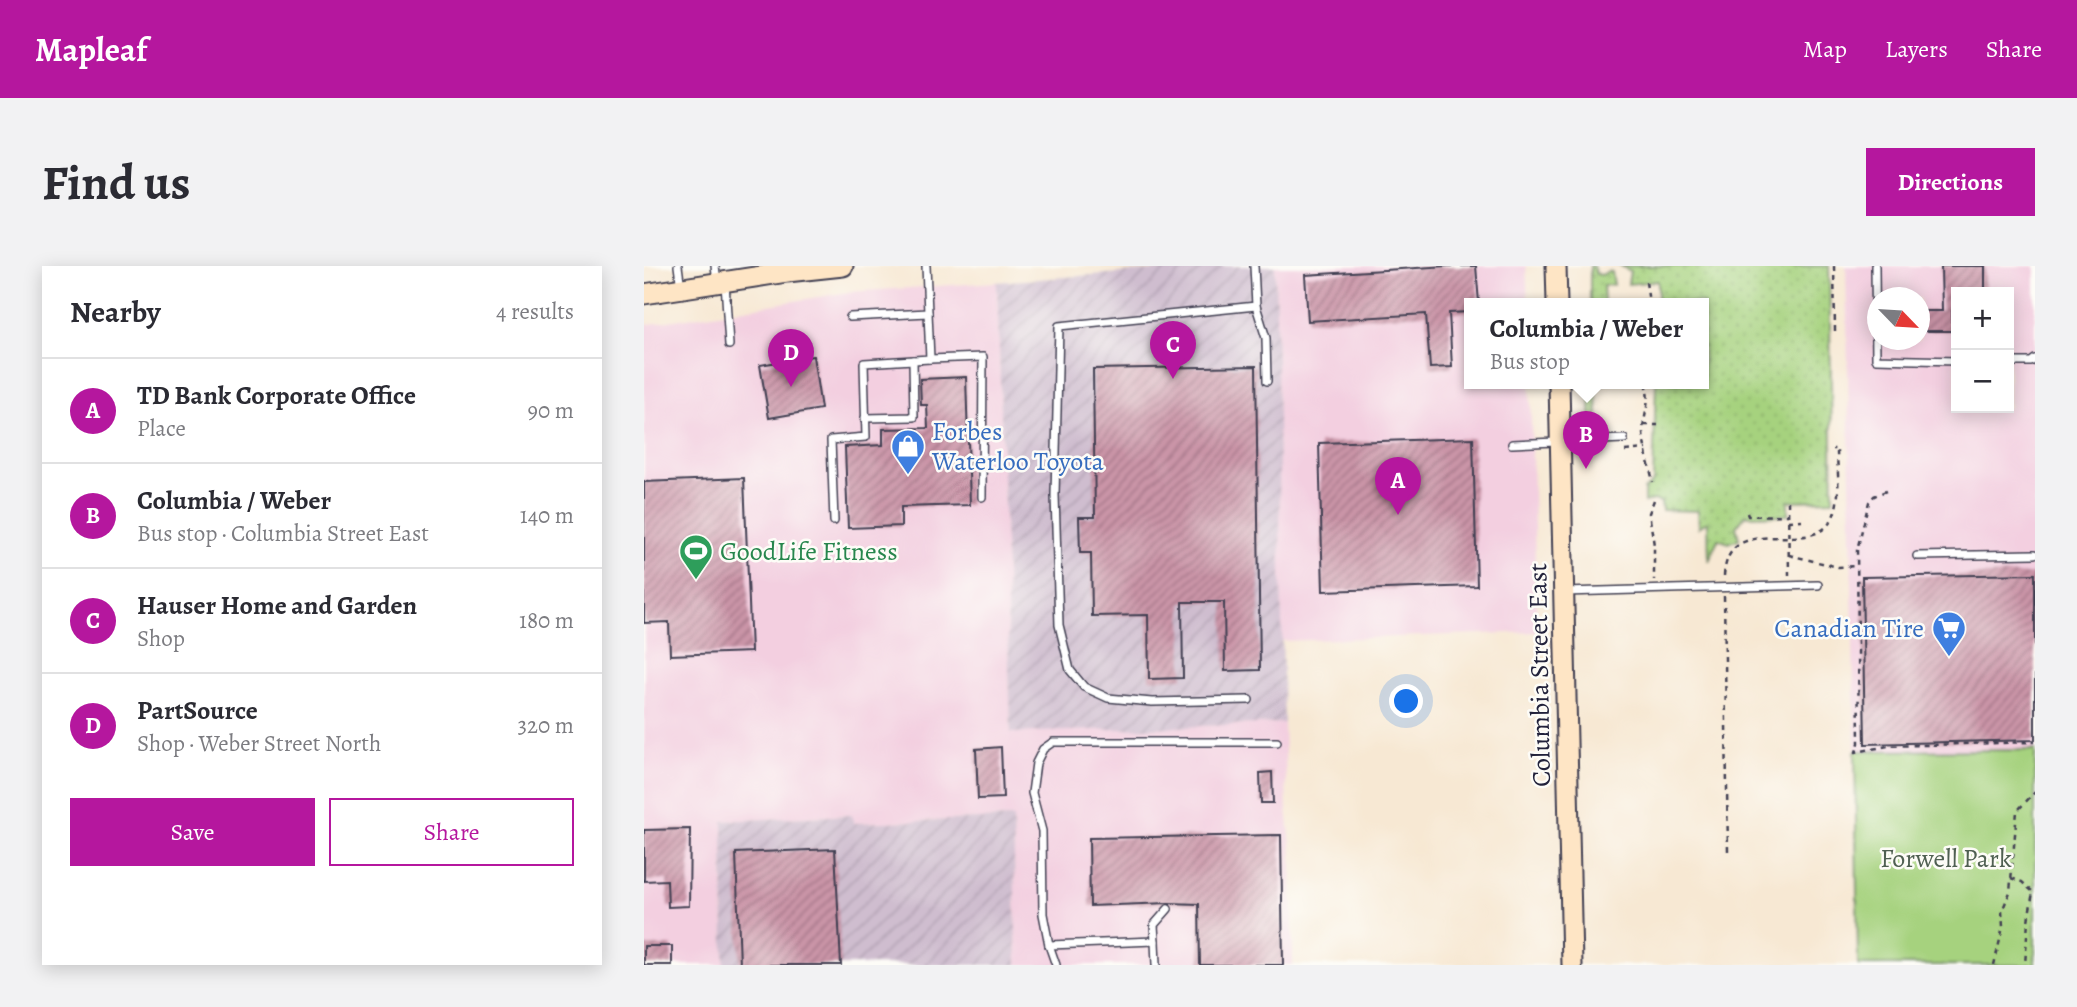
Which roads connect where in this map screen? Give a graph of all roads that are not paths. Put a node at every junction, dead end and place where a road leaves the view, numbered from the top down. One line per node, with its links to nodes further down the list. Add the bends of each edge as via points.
1 (678, 266): 9 (lane)
2 (843, 266): 7 (main road)
3 (926, 266): 13 (lane)
4 (1254, 266): 12 (lane)
5 (1556, 266): 11 (main road)
6 (1875, 266): 19 (lane, via 1876,359)
7 (809, 268): 8 (main road)
8 (719, 277): 9 (main road); 15 (lane)
9 (681, 288): 10 (main road)
10 (644, 294)
11 (1556, 298)
12 (1256, 306): 21 (lane, via 1266,338); 33 (lane, via 1059,326 1055,495 1059,625 1070,670 1084,687 1108,698 1152,702)
13 (928, 313): 14 (lane); 16 (lane)
14 (850, 317)
15 (729, 345)
16 (930, 359): 18 (lane); 27 (lane, via 983,357)
17 (2035, 359): 20 (lane)
18 (913, 360): 23 (lane, via 864,363); 23 (lane, via 914,417)
19 (1951, 361)
20 (2014, 362)
21 (1267, 381)
22 (1559, 389): 25 (main road, Columbia Street East)
23 (865, 418): 28 (lane, via 866,437 831,440)
24 (1624, 439): 25 (lane)
25 (1560, 442): 26 (lane); 32 (main road, Columbia Street East)
26 (1512, 444)
27 (982, 497)
28 (834, 521)
29 (2035, 554): 30 (lane)
30 (1917, 556)
31 (1818, 585): 32 (lane)
32 (1563, 592): 40 (main road, Columbia Street East)
33 (1249, 699)
34 (1277, 742): 37 (lane, via 1053,742 1043,749 1032,793 1042,831 1043,914)
35 (1168, 909): 36 (lane, via 1154,925)
36 (1155, 941): 37 (lane); 39 (lane)
37 (1049, 945): 38 (lane)
38 (1056, 965)
39 (1156, 965)
40 (1572, 965)

